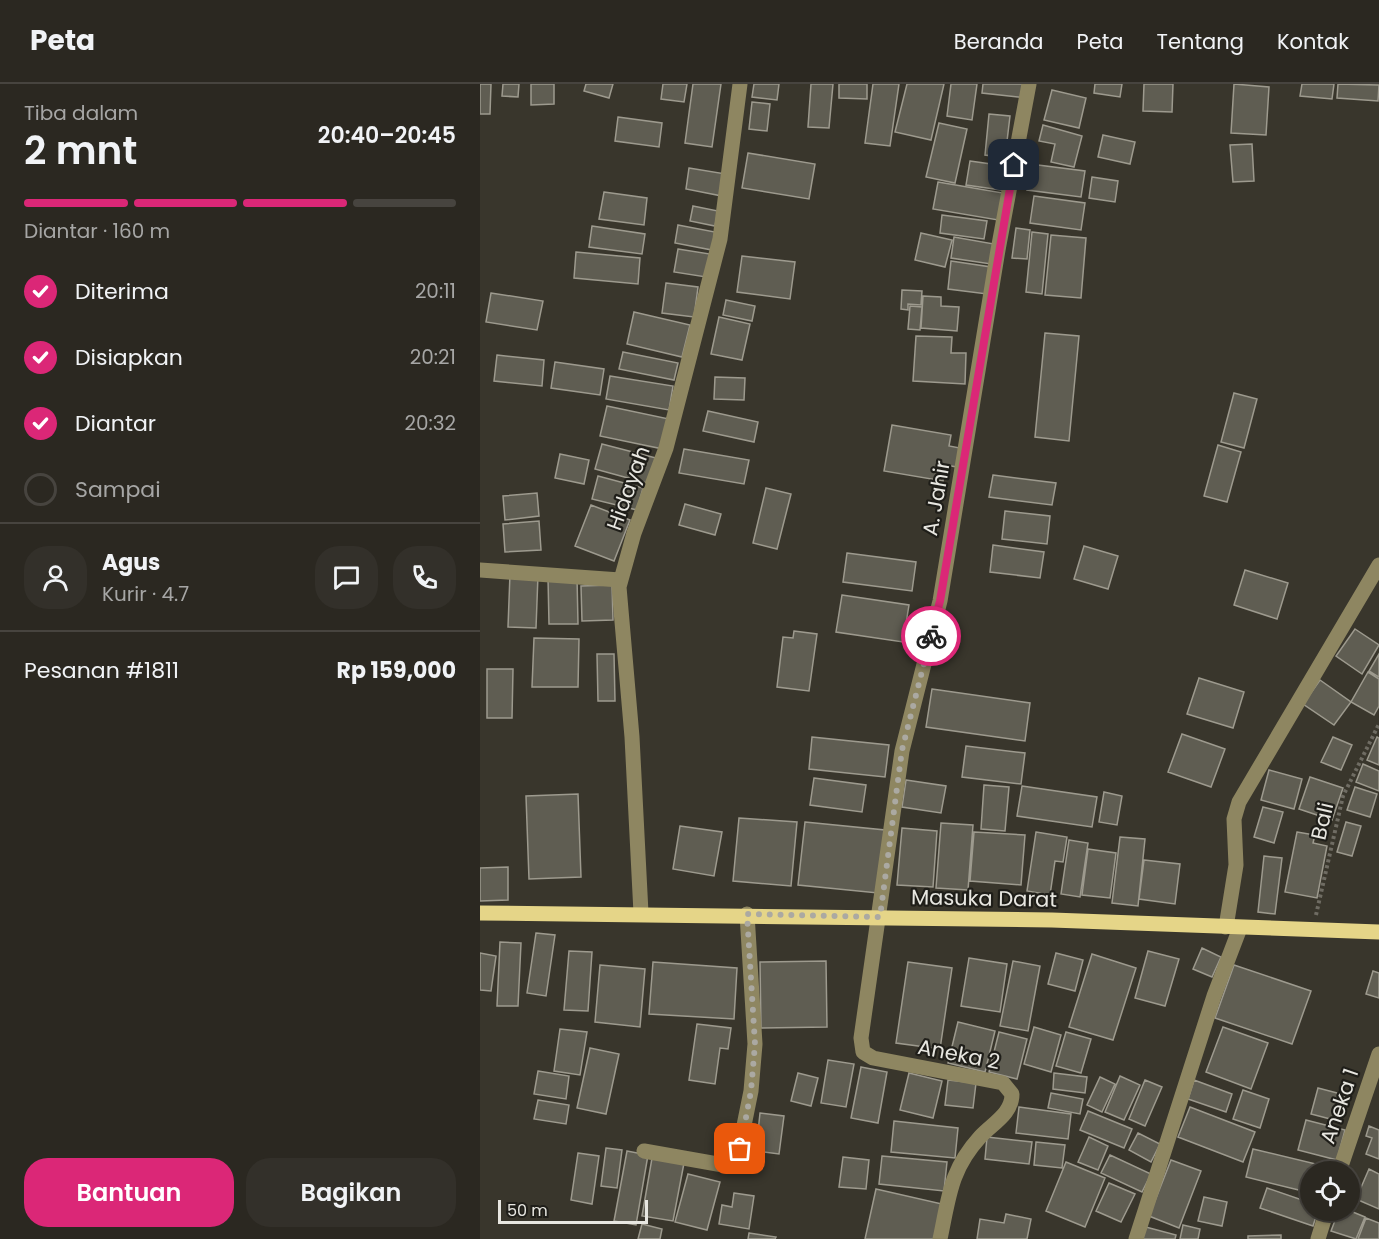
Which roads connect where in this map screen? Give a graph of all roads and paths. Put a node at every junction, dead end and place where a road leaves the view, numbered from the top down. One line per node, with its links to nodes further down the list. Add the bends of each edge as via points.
1 (740, 84): 5 (street, Hidayah, via 720,239 666,448)
2 (1029, 84): 10 (street, A. Jahir, via 940,601 902,750)
3 (1379, 565): 11 (street, via 1239,802 1234,819)
4 (480, 570): 5 (street)
5 (620, 580): 8 (street, Hidayah, via 618,602 632,737)
6 (1379, 724): 12 (path, Bali, via 1343,796)
7 (480, 913): 8 (main road, Masuka Darat)
8 (641, 913): 9 (main road, Masuka Darat)
9 (747, 914): 10 (main road, Masuka Darat); 15 (street, via 755,1044 751,1091 737,1160 723,1165)
10 (880, 917): 11 (main road, Masuka Darat); 18 (street, Aneka 2, via 861,1038 863,1052 873,1059 1003,1083 1012,1094 1007,1112 979,1139 953,1176)
11 (1233, 927): 12 (main road, Masuka Darat); 19 (street)
12 (1313, 930): 13 (main road, Masuka Darat)
13 (1379, 932)
14 (1379, 1054): 16 (street, Aneka 1)
15 (644, 1151)
16 (1343, 1161)
17 (1324, 1221): 20 (street)
18 (940, 1239)
19 (1136, 1239)
20 (1318, 1239)

